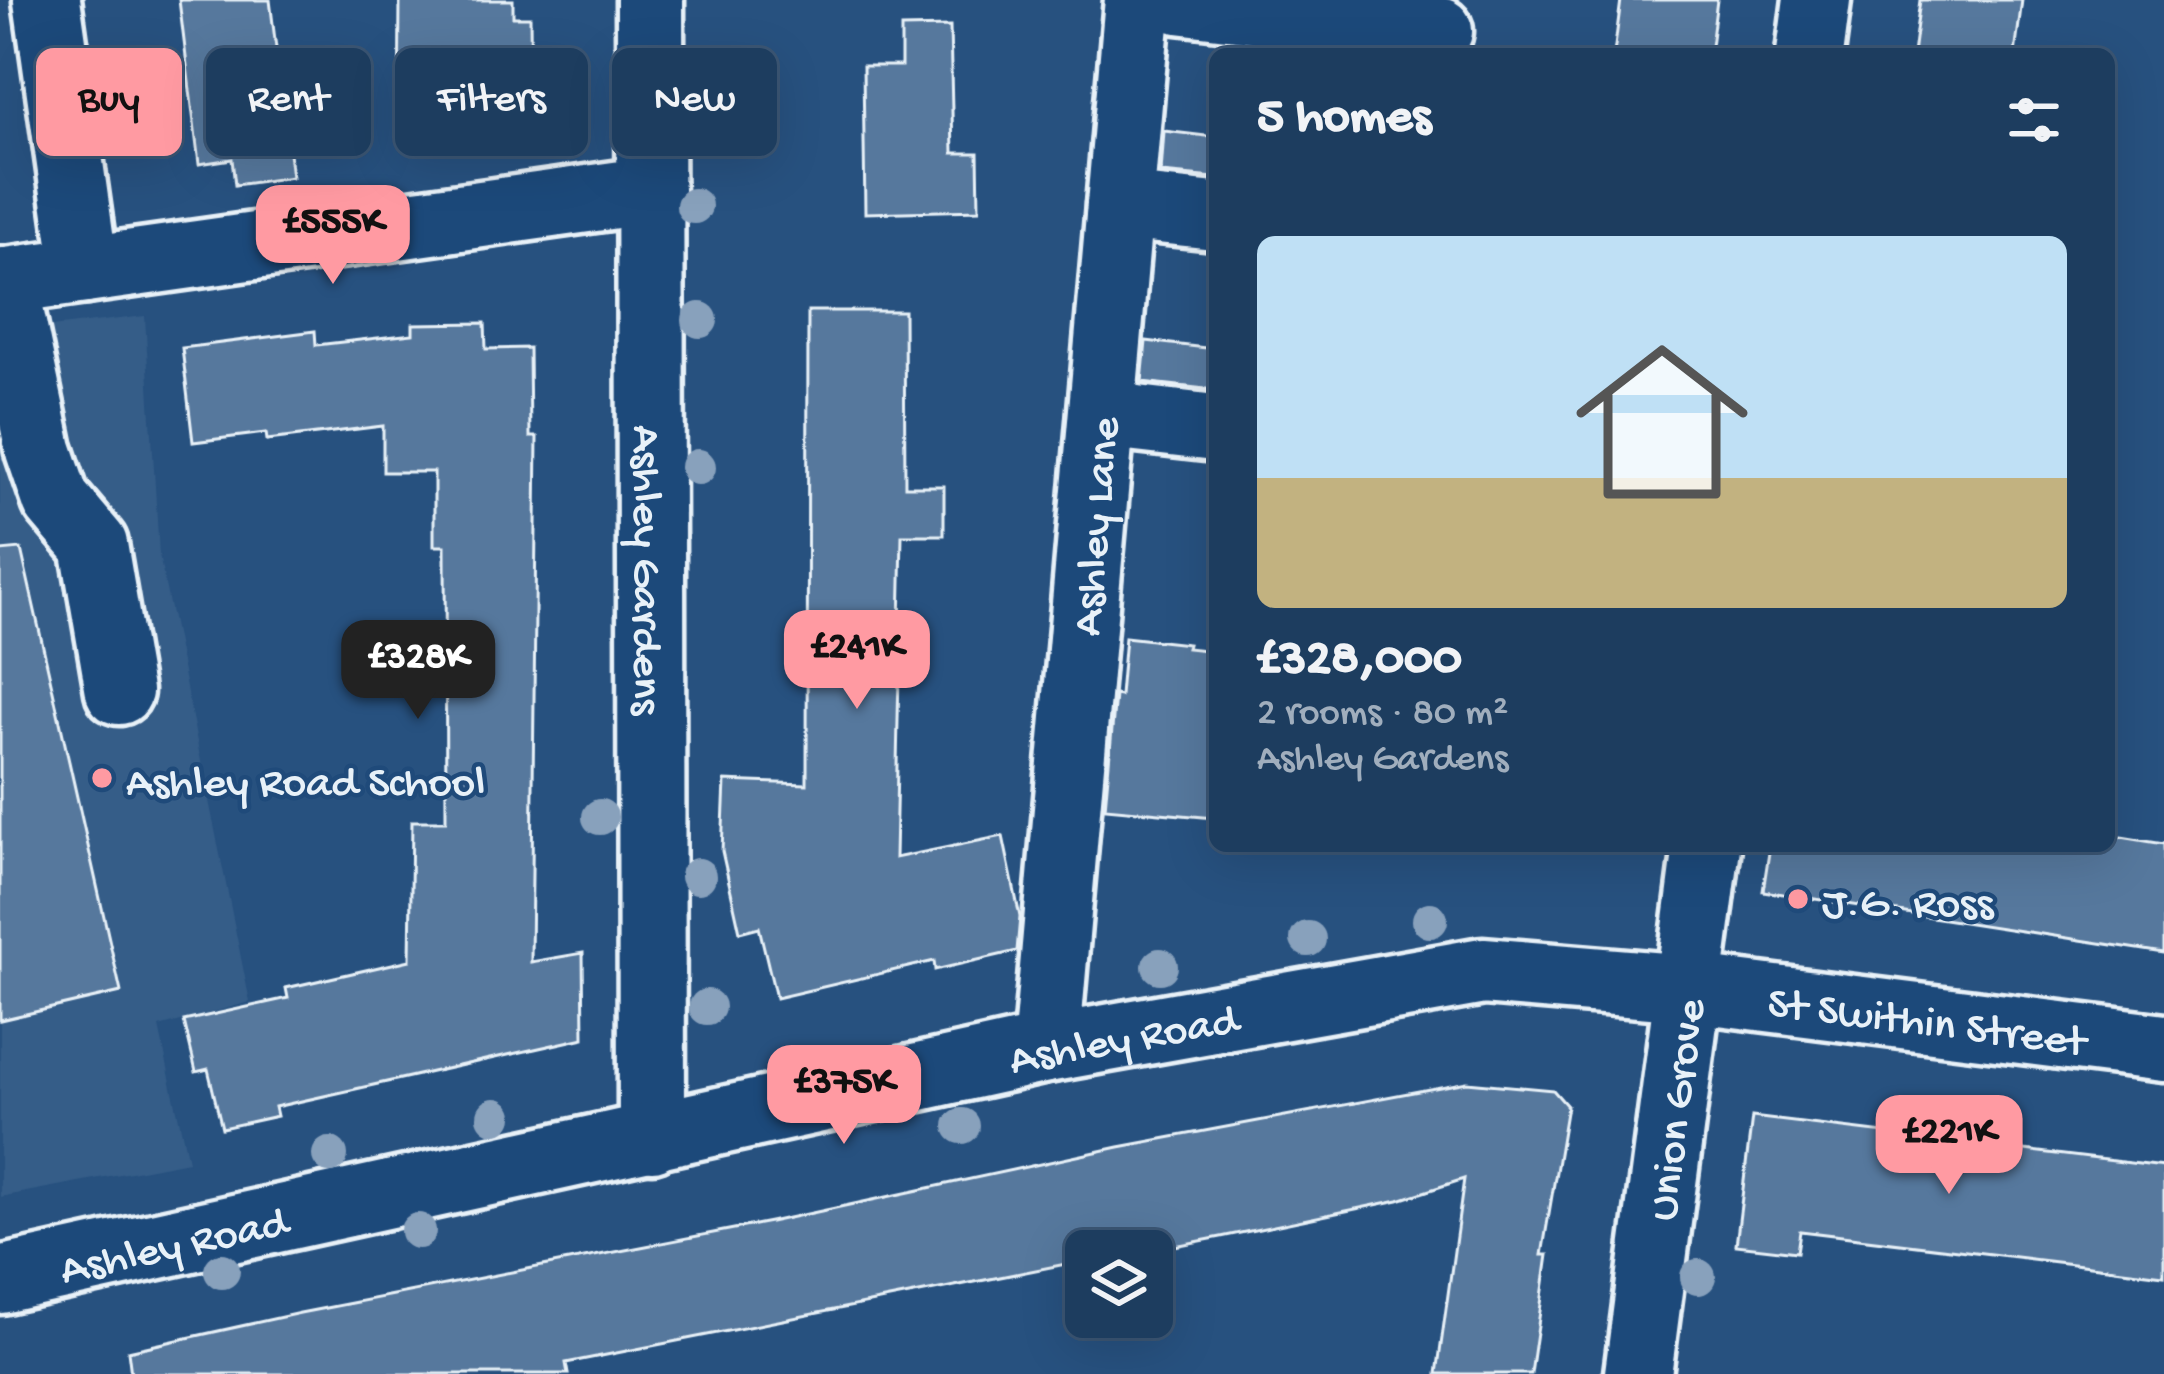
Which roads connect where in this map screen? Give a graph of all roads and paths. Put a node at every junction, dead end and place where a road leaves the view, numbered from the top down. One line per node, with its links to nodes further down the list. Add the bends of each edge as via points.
1 (47, 0): 11 (street)
2 (650, 0): 8 (street, Ashley Gardens)
3 (1138, 0): 9 (street, Ashley Lane)
4 (1178, 0): 6 (street)
5 (1817, 0): 7 (street)
6 (1439, 32)
7 (1811, 48)
8 (651, 190): 11 (street); 20 (street, Ashley Gardens)
9 (1120, 206): 10 (street); 13 (street, Ashley Lane)
10 (1209, 215)
11 (85, 270): 12 (street)
12 (2, 281): 15 (street, via 56,500 94,545)
13 (1102, 416): 14 (street); 19 (street, Ashley Lane)
14 (1209, 427)
15 (119, 691)
16 (1706, 852): 17 (street, Union Grove)
17 (1688, 988): 18 (street, St Swithin Street); 19 (street, Ashley Road, via 1484,970); 22 (street, Union Grove)
18 (2164, 1048)
19 (1046, 1049): 20 (street, Ashley Road)
20 (652, 1138): 21 (street, Ashley Road)
21 (0, 1280)
22 (1638, 1374)

